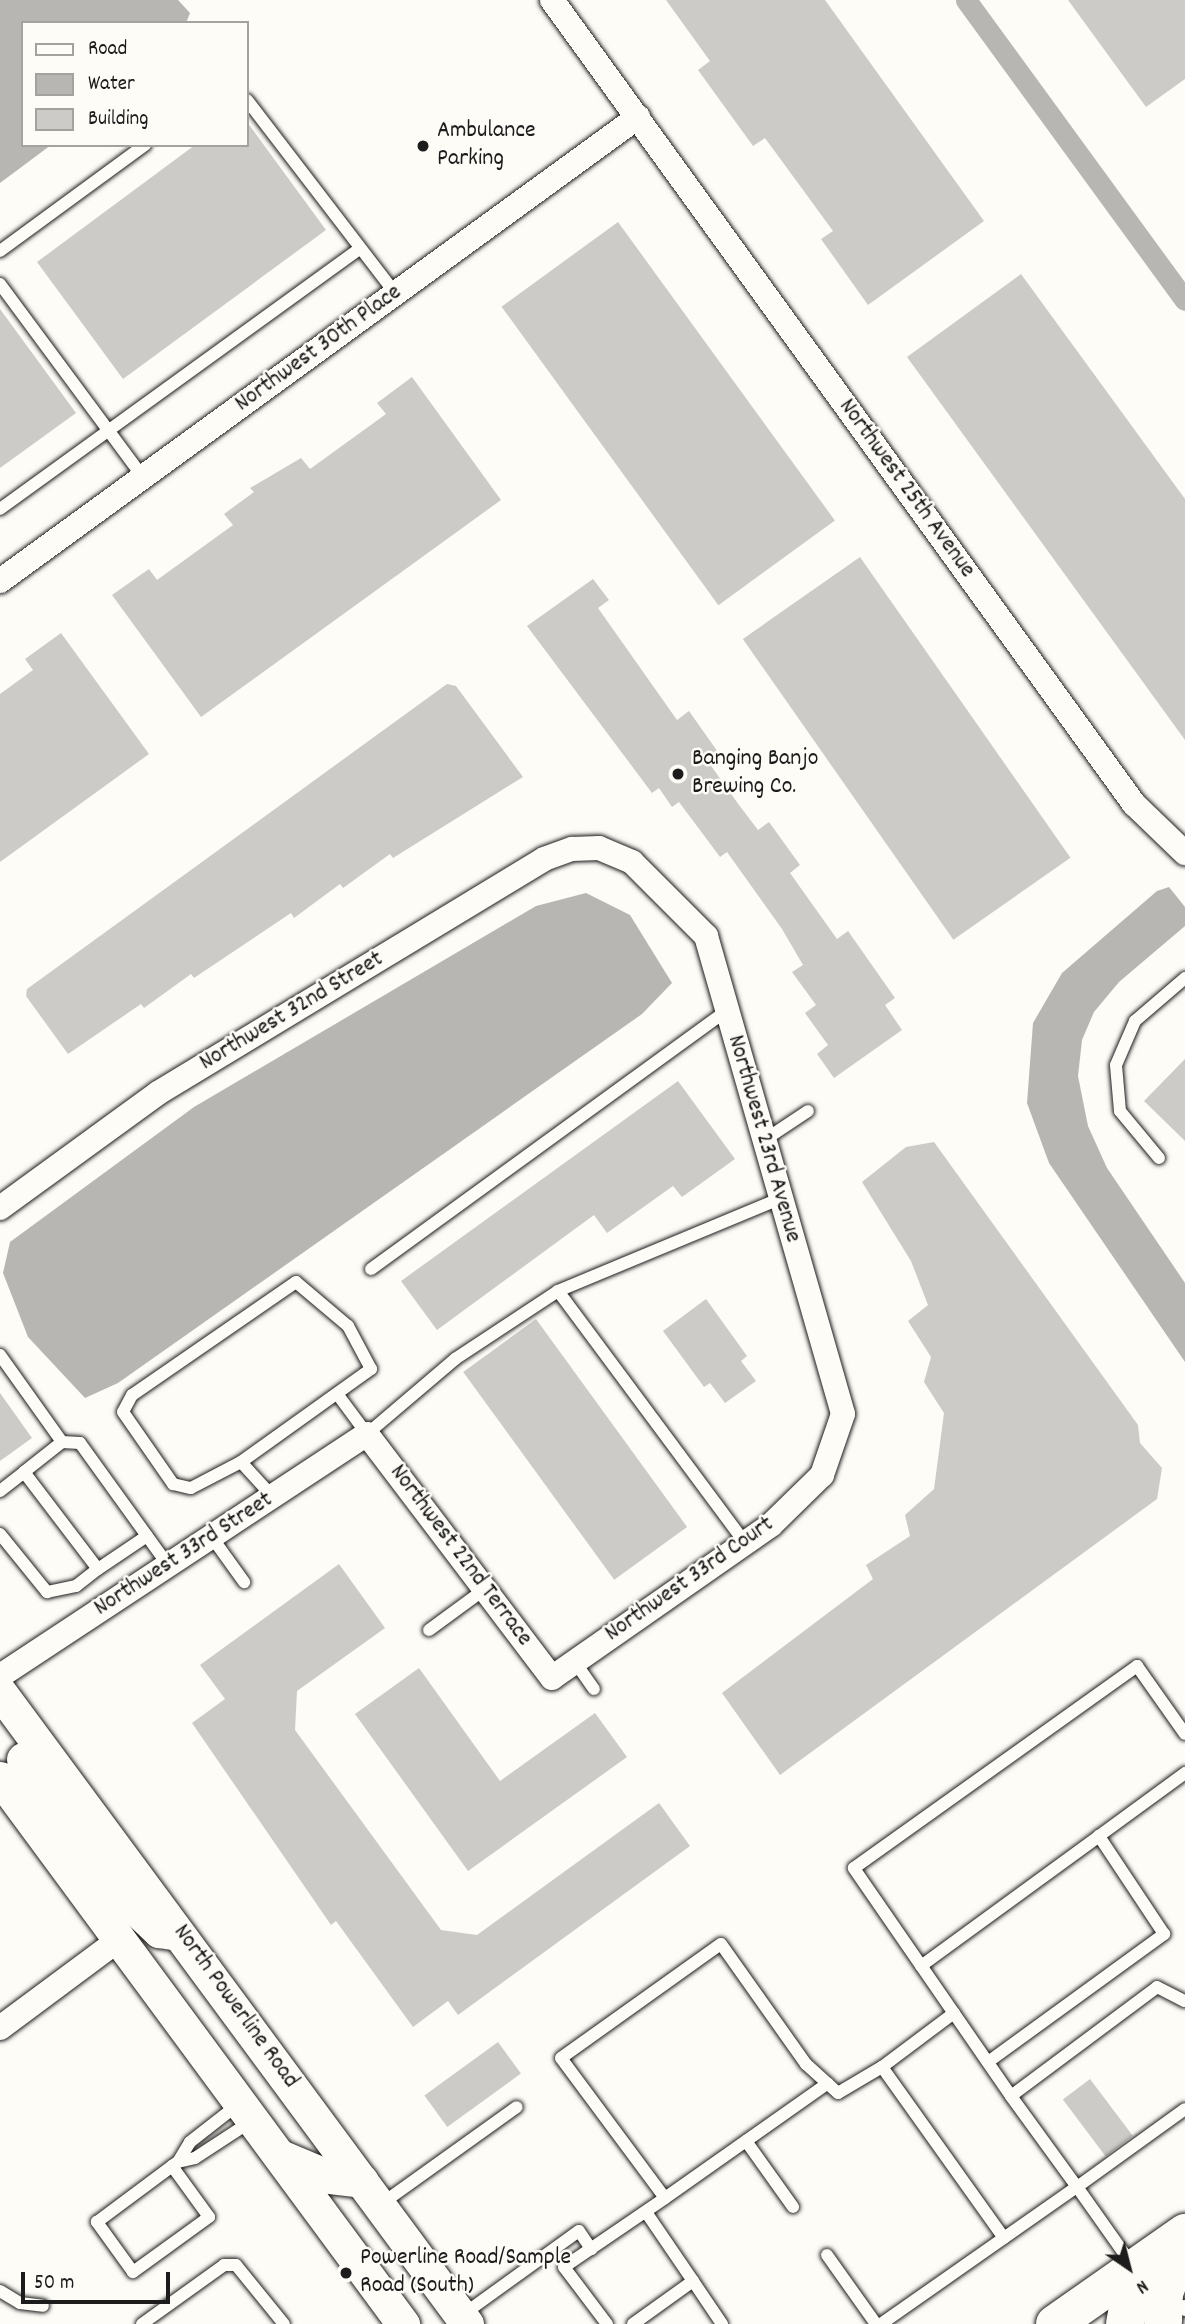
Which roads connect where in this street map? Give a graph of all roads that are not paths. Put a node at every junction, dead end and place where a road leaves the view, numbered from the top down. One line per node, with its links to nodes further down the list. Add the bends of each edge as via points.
1 (552, 0): 3 (street, Northwest 25th Avenue)
2 (248, 101): 5 (lane)
3 (638, 117): 8 (street, Northwest 30th Place); 14 (street, Northwest 25th Avenue, via 1134,804)
4 (142, 147): 6 (lane)
5 (358, 250): 8 (lane); 9 (lane)
6 (0, 251)
7 (0, 284): 9 (lane)
8 (395, 293): 10 (street, Northwest 30th Place)
9 (109, 431): 10 (lane); 11 (lane)
10 (143, 477): 12 (street, Northwest 30th Place)
11 (0, 509)
12 (0, 581)
13 (599, 848): 16 (street, Northwest 23rd Avenue, via 632,862 706,936); 21 (street, Northwest 32nd Street, via 572,849 544,859 158,1093)
14 (1185, 853)
15 (1185, 978): 19 (lane, via 1135,1021 1116,1065 1120,1111)
16 (727, 1010): 18 (street, Northwest 23rd Avenue); 22 (lane)
17 (807, 1111): 18 (lane)
18 (763, 1141): 20 (street, Northwest 23rd Avenue)
19 (1159, 1158)
20 (779, 1199): 23 (lane); 30 (street, Northwest 23rd Avenue, via 843,1414)
21 (0, 1208)
22 (371, 1269)
23 (558, 1292): 26 (lane, via 455,1359); 36 (lane)
24 (0, 1355): 27 (lane)
25 (338, 1395): 26 (lane); 28 (lane); 28 (lane, via 371,1369 348,1326 296,1282 132,1395 124,1412 173,1484 191,1488)
26 (367, 1433): 32 (street, Northwest 33rd Street); 40 (street, Northwest 22nd Terrace)
27 (62, 1442): 29 (lane); 34 (lane, via 80,1443)
28 (241, 1462): 32 (lane)
29 (24, 1472): 31 (lane); 38 (lane)
30 (822, 1475): 36 (street, Northwest 33rd Court)
31 (0, 1491)
32 (272, 1496): 35 (street, Northwest 33rd Street)
33 (0, 1534): 38 (lane, via 47,1592 76,1586)
34 (147, 1536): 37 (lane); 38 (lane)
35 (211, 1536): 37 (street, Northwest 33rd Street); 39 (lane)
36 (745, 1543): 42 (street, Northwest 33rd Court)
37 (167, 1565): 43 (street, Northwest 33rd Street)
38 (98, 1569)
39 (244, 1582)
40 (485, 1589): 41 (lane); 44 (street, Northwest 22nd Terrace)
41 (429, 1630)
42 (575, 1662): 44 (street, Northwest 33rd Court); 45 (lane)
43 (0, 1676)
44 (552, 1678)
45 (594, 1689)
46 (0, 1692): 52 (main road, North Powerline Road)
47 (0, 1728): 52 (main road, via 125,1899 159,1931)
48 (1185, 1734): 54 (lane, via 1137,1666 854,1868)
49 (1185, 1773): 51 (lane)
50 (5, 1794): 53 (main road)
51 (1100, 1836): 54 (lane); 58 (lane, via 1164,1934)
52 (182, 1934): 69 (main road, North Powerline Road)
53 (120, 1939): 57 (street); 64 (main road)
54 (921, 1966): 56 (lane)
55 (1185, 2001): 61 (lane, via 1157,1987)
56 (954, 2013): 58 (lane); 59 (lane)
57 (0, 2028)
58 (988, 2062): 61 (lane)
59 (882, 2067): 60 (lane, via 838,2093); 74 (lane)
60 (828, 2083): 65 (lane); 70 (lane, via 806,2064 721,1944 561,2058)
61 (1011, 2096): 68 (lane)
62 (517, 2107): 69 (lane)
63 (1185, 2109): 68 (lane)
64 (246, 2111): 66 (main road); 67 (lane, via 195,2158); 67 (lane, via 190,2142)
65 (746, 2141): 70 (lane); 71 (lane)
66 (280, 2156): 69 (main road); 85 (main road)
67 (175, 2164): 67 (lane, via 97,2221 133,2272 209,2217)
68 (1077, 2187): 74 (lane); 77 (lane)
69 (371, 2193): 82 (main road, North Powerline Road)
70 (665, 2198): 72 (lane)
71 (793, 2207)
72 (646, 2212): 75 (lane); 78 (lane)
73 (1185, 2236): 77 (main road); 81 (main road, via 1164,2293)
74 (1004, 2238): 89 (lane)
75 (591, 2249): 82 (lane, via 579,2231); 86 (lane, via 564,2267)
76 (827, 2255): 89 (lane)
77 (1135, 2268): 90 (main road); 91 (main road, via 1134,2298)
78 (693, 2281): 87 (lane); 88 (lane)
79 (0, 2291): 80 (lane, via 20,2303)
80 (43, 2306)
81 (1173, 2315)
82 (464, 2320)
83 (142, 2324): 84 (lane, via 223,2266 236,2265)
84 (284, 2324)
85 (403, 2324)
86 (607, 2324)
87 (634, 2324)
88 (722, 2324)
89 (878, 2324)
90 (1055, 2324)
91 (1125, 2324)

